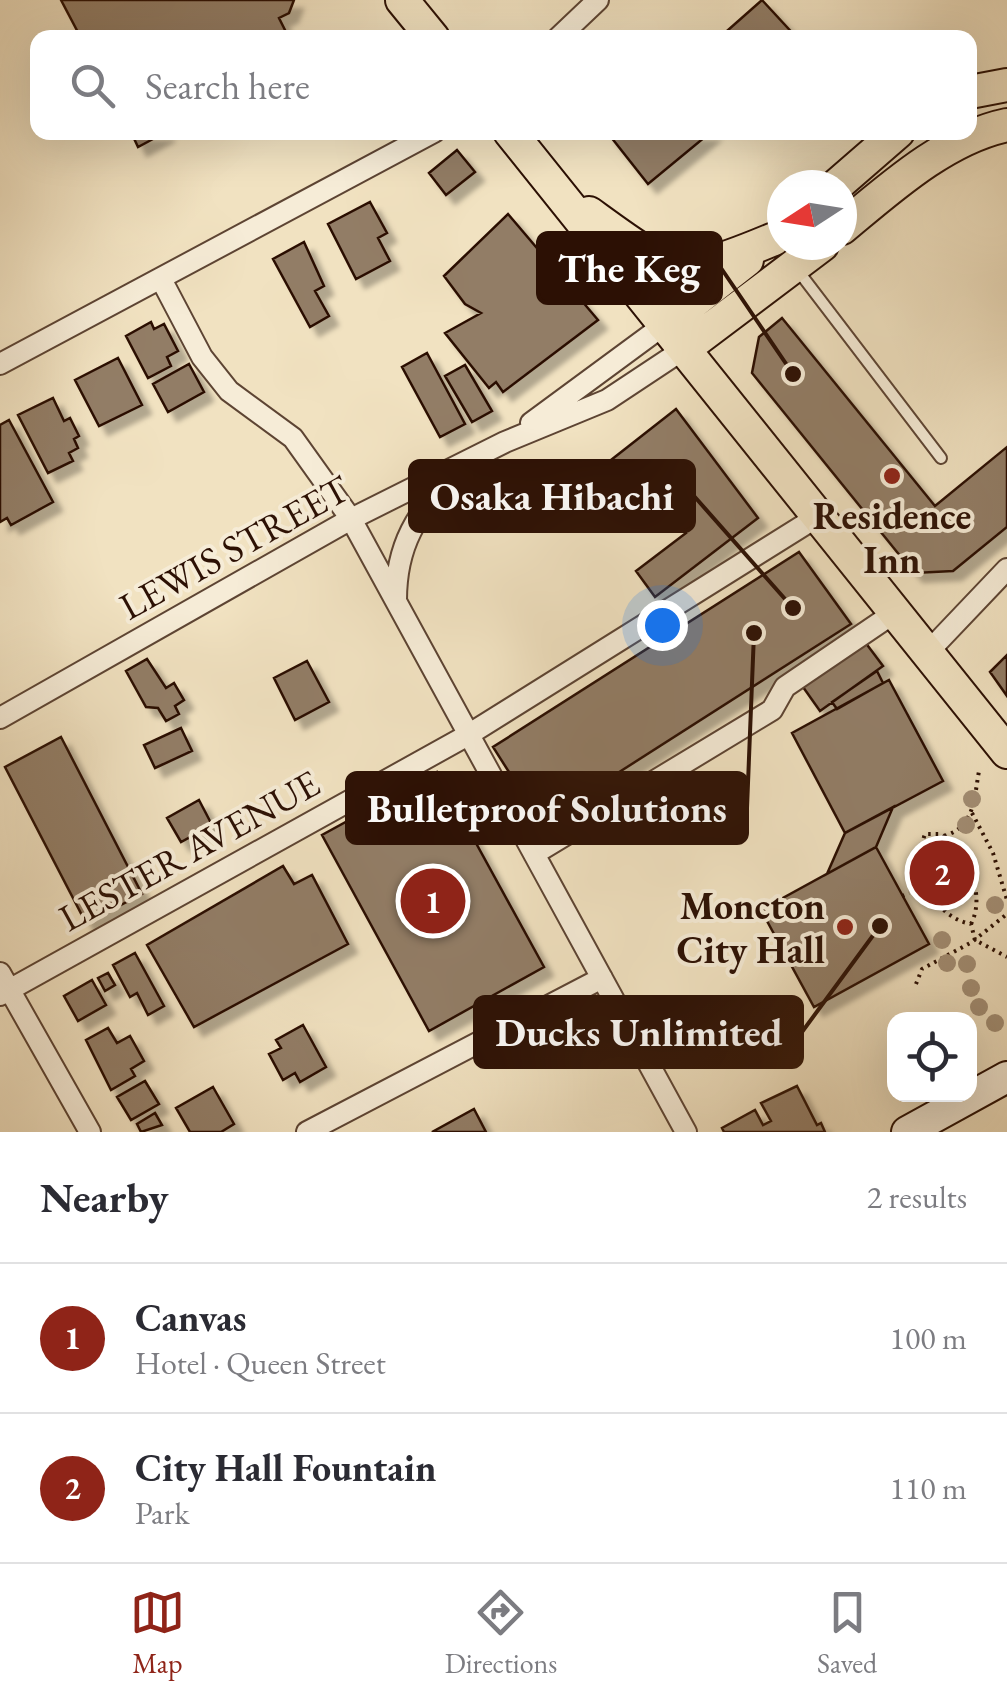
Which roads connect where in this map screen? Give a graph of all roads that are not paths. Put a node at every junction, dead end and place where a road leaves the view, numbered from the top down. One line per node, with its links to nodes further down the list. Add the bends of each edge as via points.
1 (402, 0): 3 (main road)
2 (598, 0): 4 (street)
3 (426, 30)
4 (566, 30)
5 (1007, 85): 6 (main road)
6 (977, 91)
7 (1007, 125): 8 (main road)
8 (977, 133)
9 (419, 140): 20 (street)
10 (516, 140): 14 (main road)
11 (889, 140): 13 (main road)
12 (965, 140): 15 (main road)
13 (854, 170)
14 (555, 189): 16 (main road, via 645,254 683,268 717,263); 21 (main road)
15 (857, 216)
16 (767, 240)
17 (767, 246): 21 (main road)
18 (804, 260): 19 (main road)
19 (795, 267): 21 (main road); 24 (lane)
20 (161, 279): 22 (street); 27 (street, via 202,357 229,391 293,438)
21 (674, 337): 23 (street, LEWIS STREET); 23 (street, LEWIS STREET, via 607,400); 26 (main road)
22 (0, 364)
23 (505, 442): 25 (street, LEWIS STREET)
24 (941, 458)
25 (458, 466): 27 (street, LEWIS STREET); 29 (street, via 408,535 396,566)
26 (820, 515): 30 (main road); 33 (street, LESTER AVENUE)
27 (351, 520): 29 (street); 32 (street, LEWIS STREET)
28 (1007, 569): 31 (street)
29 (396, 603): 33 (street)
30 (897, 611): 31 (main road); 35 (street, via 785,687 772,710)
31 (929, 651): 34 (main road)
32 (0, 718)
33 (468, 735): 35 (street); 37 (street, LESTER AVENUE)
34 (1007, 752)
35 (534, 854): 36 (street)
36 (602, 978): 40 (street); 41 (street)
37 (3, 986): 39 (street)
38 (1007, 1077): 42 (main road)
39 (90, 1132)
40 (307, 1132)
41 (686, 1132)
42 (907, 1132)

